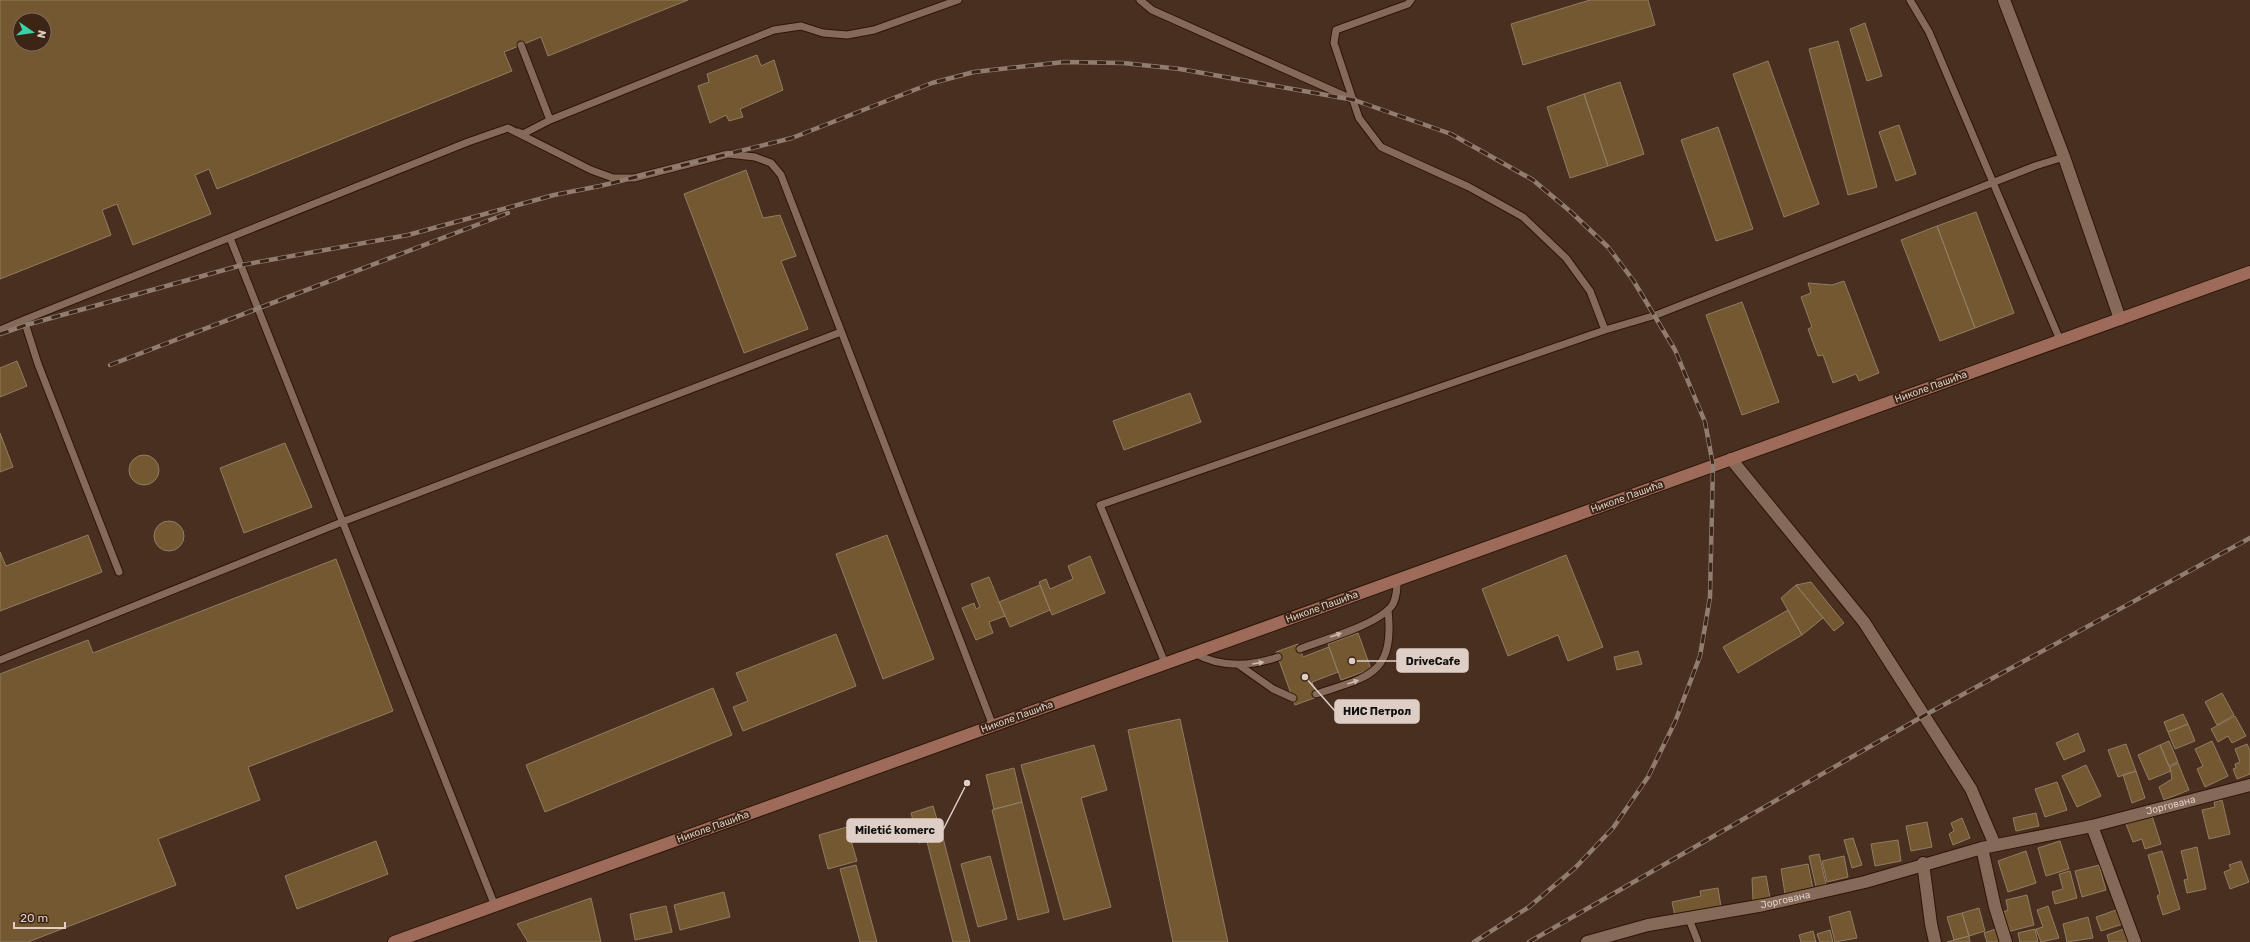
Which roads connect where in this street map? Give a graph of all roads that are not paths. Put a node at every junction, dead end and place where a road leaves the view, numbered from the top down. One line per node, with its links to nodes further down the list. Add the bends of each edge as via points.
1 (958, 0): 8 (lane, via 874,30 847,36 823,33 801,26 774,30)
2 (1140, 0): 7 (lane, via 1152,10)
3 (1411, 0): 7 (lane, via 1408,4 1336,30 1334,43)
4 (1910, 0): 11 (lane, via 1929,32)
5 (2004, 0): 10 (street)
6 (521, 45): 8 (lane)
7 (1354, 100): 17 (lane, via 1359,118 1381,147 1469,187 1523,217 1566,258 1590,291)
8 (550, 120): 9 (lane, via 523,134)
9 (508, 128): 12 (lane); 18 (lane, via 591,170 613,178 634,178 728,154 755,157 771,163 781,175)
10 (2064, 157): 11 (lane); 14 (street)
11 (1993, 183): 17 (lane, via 1656,315); 19 (lane)
12 (230, 238): 15 (lane); 21 (lane)
13 (2250, 272): 14 (main road, Николе Пашића)
14 (2120, 319): 19 (main road, Николе Пашића)
15 (24, 320): 16 (lane); 22 (lane, via 38,364)
16 (0, 330)
17 (1605, 330): 29 (lane, via 1100,505)
18 (841, 332): 21 (lane); 33 (lane)
19 (2060, 340): 20 (main road, Николе Пашића)
20 (1731, 459): 23 (main road, Николе Пашића); 36 (street, via 1864,622 1971,789)
21 (342, 522): 28 (lane); 39 (lane)
22 (119, 572)
23 (1397, 580): 24 (lane, via 1397,594); 26 (main road, Николе Пашића)
24 (1388, 610): 25 (lane, one-way to 24, via 1365,624); 31 (lane, one-way to 24, via 1363,679 1379,666 1387,646)
25 (1300, 649)
26 (1194, 653): 29 (main road, Николе Пашића); 30 (lane, via 1209,661)
27 (1278, 657): 30 (lane, one-way to 27, via 1265,662)
28 (0, 660)
29 (1165, 664): 33 (main road, Николе Пашића)
30 (1239, 665): 32 (lane, via 1273,689)
31 (1316, 694)
32 (1293, 698)
33 (993, 726): 39 (main road, Николе Пашића)
34 (2250, 785): 35 (street, Јоргована)
35 (2092, 826): 36 (street, Јоргована); 46 (street)
36 (1995, 845): 37 (street, Јоргована)
37 (1982, 848): 38 (street, Јоргована); 45 (street)
38 (1923, 863): 40 (street, Јоргована, via 1865,882); 44 (street)
39 (495, 906): 42 (main road, Николе Пашића)
40 (1689, 919): 41 (street, Јоргована, via 1648,925); 43 (lane)
41 (1592, 941)
42 (394, 942)
43 (1698, 942)
44 (1935, 942)
45 (2006, 942)
46 (2135, 942)

